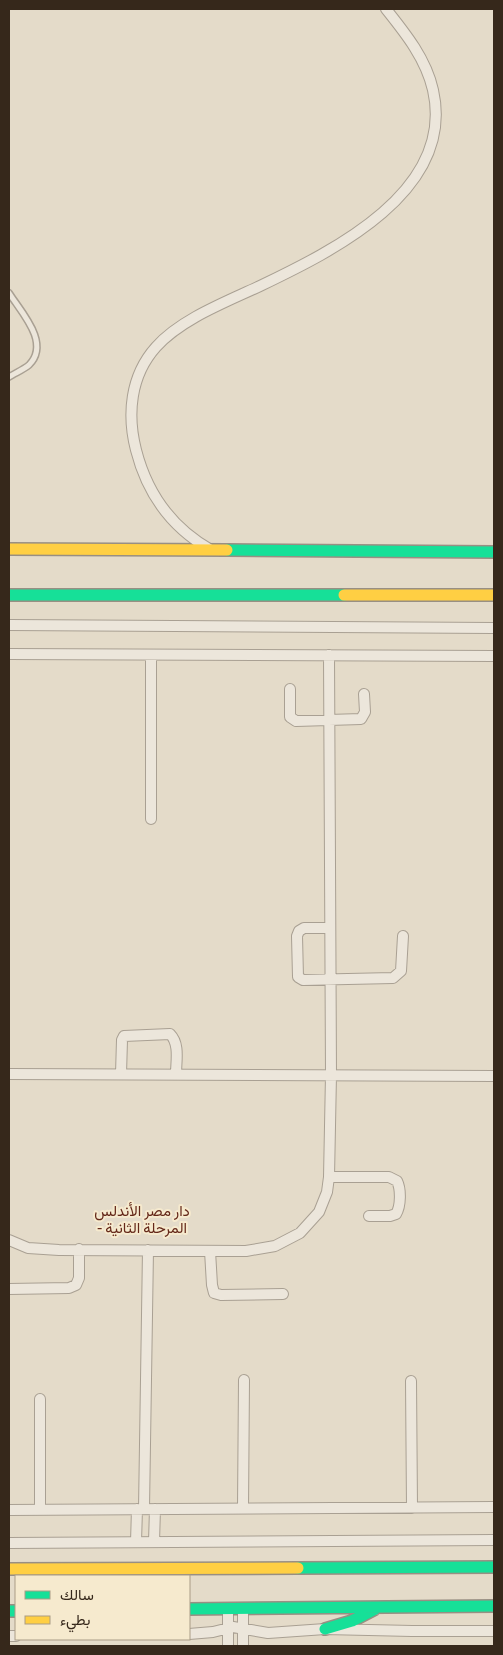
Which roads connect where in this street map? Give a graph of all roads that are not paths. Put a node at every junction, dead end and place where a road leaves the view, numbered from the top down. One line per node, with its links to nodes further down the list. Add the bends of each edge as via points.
1 (386, 9): 5 (street, via 418,51 433,89 436,125 417,173 392,204 368,226 173,333 156,346 136,382 131,424 144,475 171,519)
2 (9, 293): 3 (lane, via 37,342 36,354 29,364)
3 (9, 377)
4 (9, 549): 5 (street)
5 (212, 550): 6 (street)
6 (494, 552)
7 (9, 595): 8 (street)
8 (492, 597)
9 (9, 625): 10 (street)
10 (494, 628)
11 (9, 654): 12 (street)
12 (151, 655): 13 (street); 18 (street)
13 (330, 655): 14 (street); 17 (street)
14 (494, 656)
15 (290, 689): 17 (street, via 292,720)
16 (364, 694): 17 (street, via 363,717 358,720)
17 (330, 720): 19 (street)
18 (151, 819)
19 (330, 928): 21 (street); 21 (street, via 304,928 299,931 297,971 303,980)
20 (402, 936): 21 (street, via 401,971 393,978)
21 (330, 979): 25 (street)
22 (9, 1074): 23 (street)
23 (121, 1074): 24 (street); 24 (street, via 124,1036 170,1034 176,1045)
24 (176, 1074): 25 (street)
25 (331, 1075): 26 (street); 27 (street)
26 (494, 1076)
27 (329, 1177): 28 (street, via 389,1177 397,1181 399,1208 396,1214); 32 (street, via 319,1212 300,1233 275,1246 246,1251)
28 (369, 1216)
29 (9, 1240): 30 (street, via 28,1248)
30 (79, 1249): 31 (street); 33 (street, via 76,1285 69,1288)
31 (148, 1250): 32 (street); 41 (street)
32 (210, 1251): 34 (street, via 214,1293)
33 (9, 1289)
34 (283, 1294)
35 (244, 1380): 38 (street)
36 (411, 1381): 39 (street)
37 (40, 1399): 43 (street)
38 (243, 1508): 39 (street); 41 (street)
39 (412, 1508): 40 (street)
40 (494, 1508)
41 (145, 1509): 43 (street); 45 (street); 46 (street)
42 (9, 1510): 43 (street)
43 (40, 1510)
44 (494, 1540): 46 (street)
45 (136, 1542): 46 (street); 47 (street)
46 (154, 1542)
47 (9, 1543)
48 (494, 1567): 49 (street)
49 (9, 1569)
50 (494, 1606): 51 (street)
51 (378, 1607): 52 (street); 57 (street, via 352,1621)
52 (243, 1608): 54 (street); 55 (street)
53 (190, 1609): 54 (street)
54 (228, 1609): 56 (street)
55 (243, 1627): 56 (street); 57 (street, via 268,1633); 61 (street)
56 (228, 1628): 59 (street); 60 (street)
57 (325, 1629): 58 (street)
58 (494, 1631)
59 (190, 1634)
60 (228, 1646)
61 (243, 1646)

